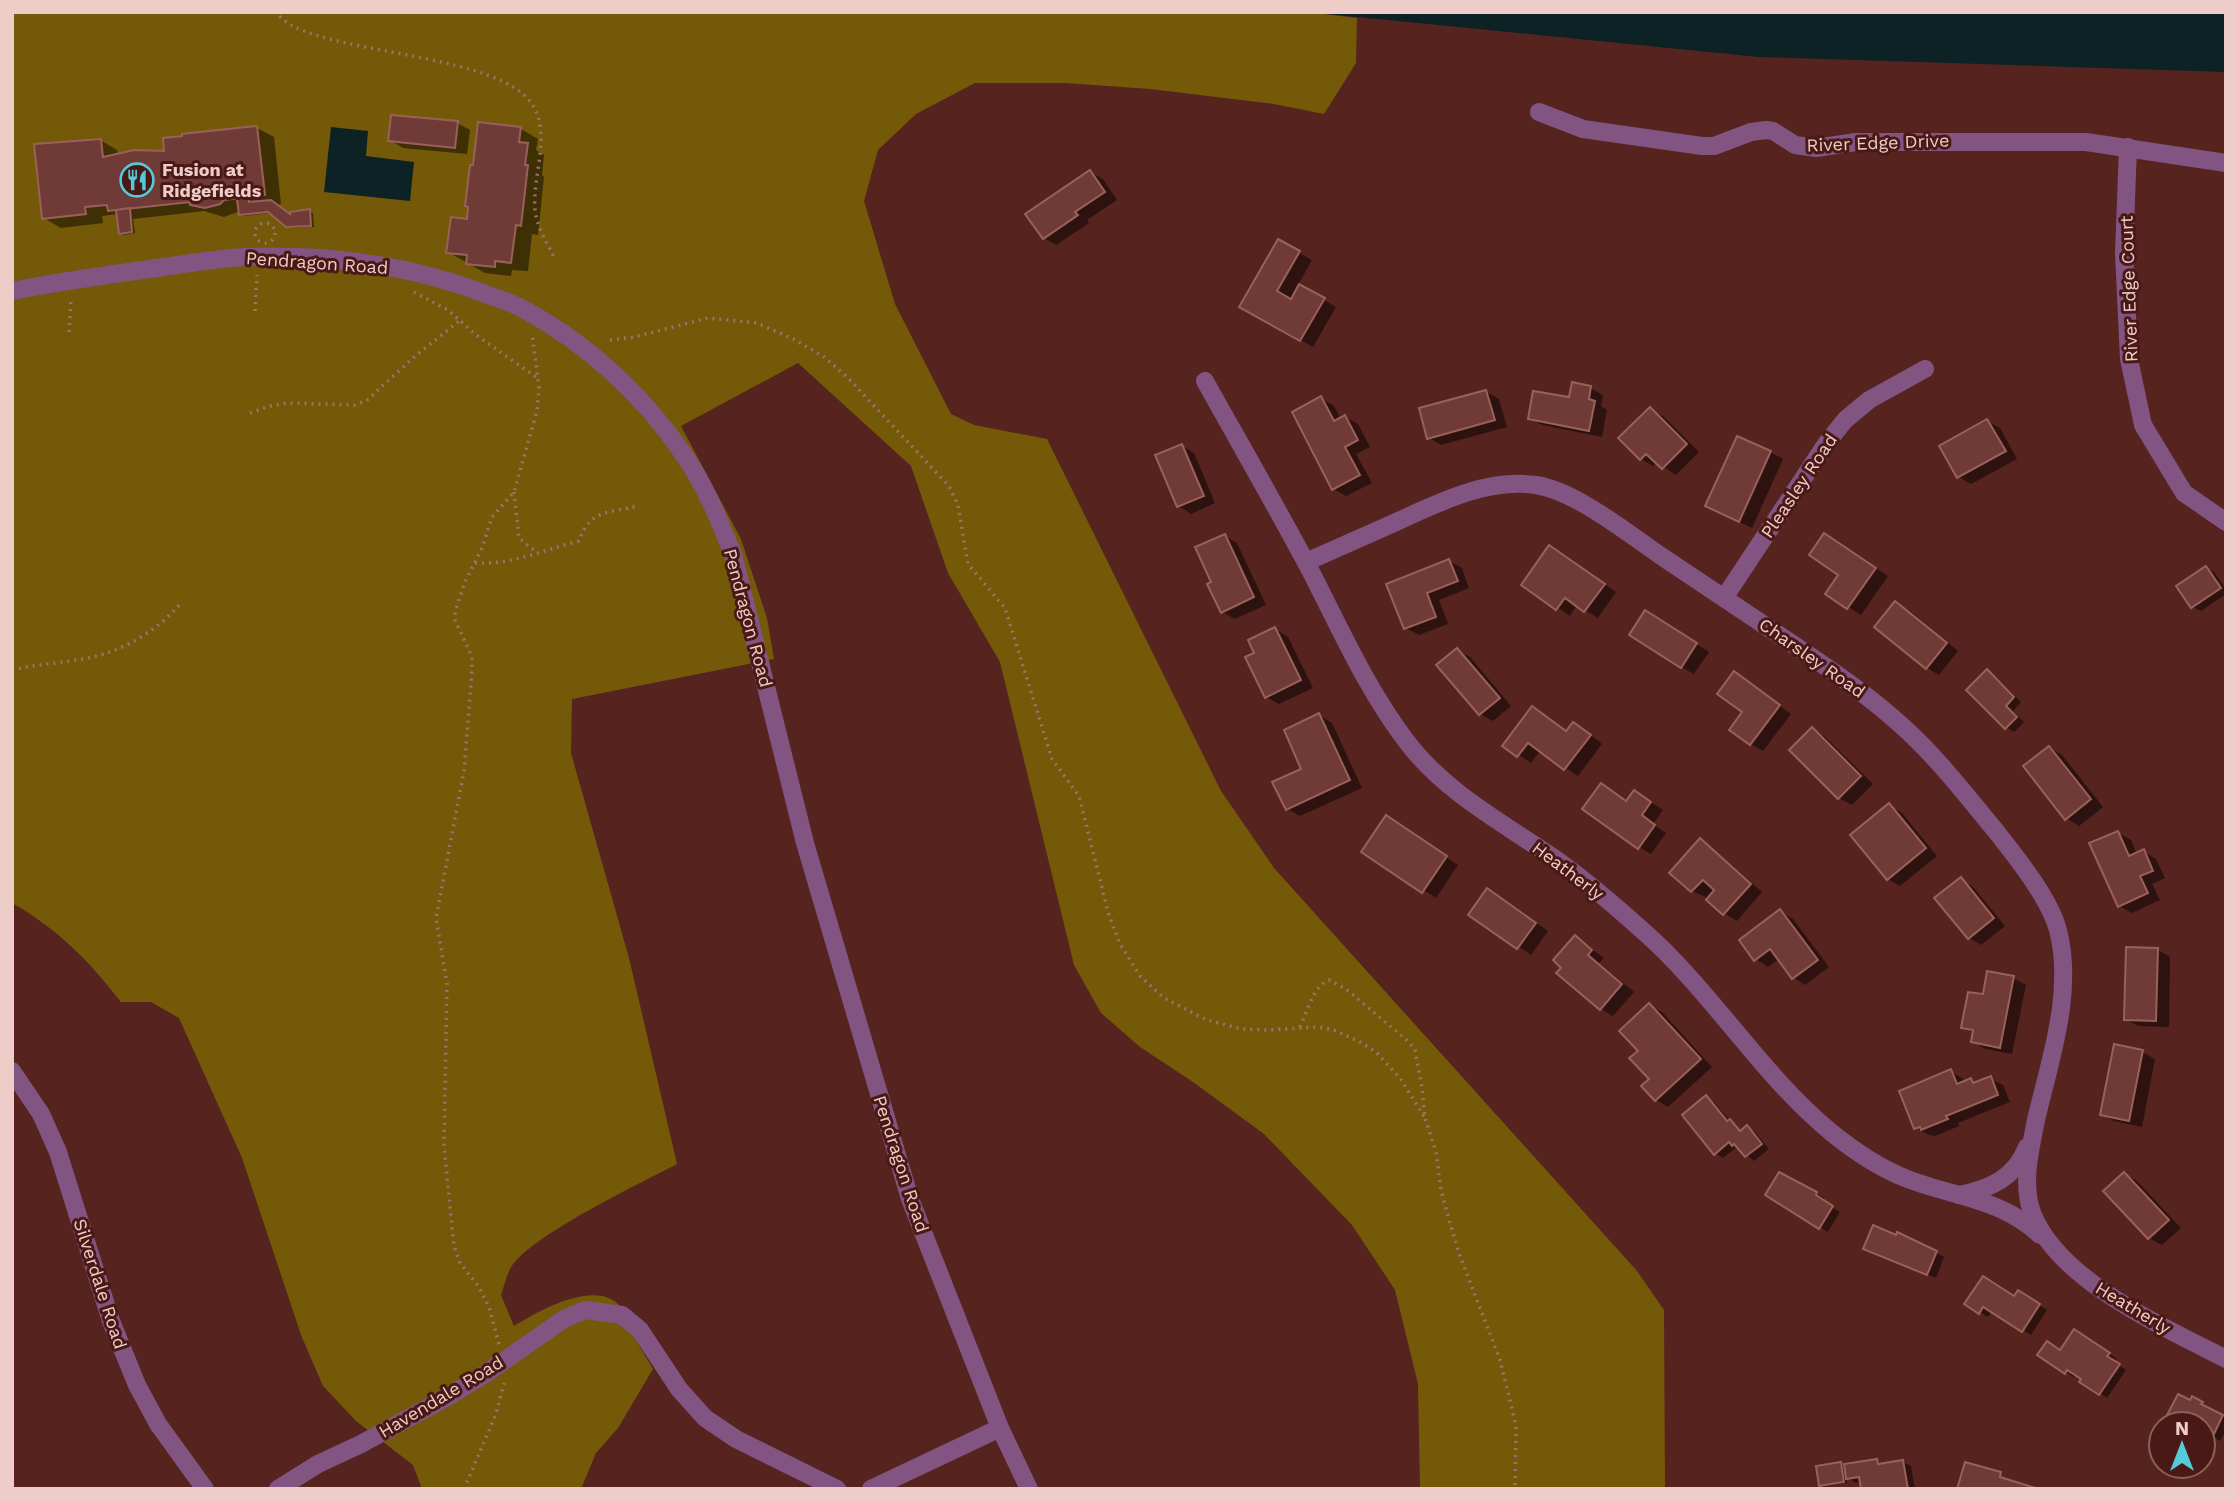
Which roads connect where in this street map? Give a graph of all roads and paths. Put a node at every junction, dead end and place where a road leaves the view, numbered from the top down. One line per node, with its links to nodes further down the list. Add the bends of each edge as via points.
1 (274, 12): 6 (path, via 292,25 327,38 479,73 519,89 539,120 535,210)
2 (1539, 112): 3 (street, River Edge Drive, via 1583,129 1702,146 1766,130 1795,145 1816,148 1856,142 1976,140)
3 (2128, 147): 4 (street, River Edge Drive); 20 (street, River Edge Court, via 2124,253 2129,359 2143,425 2184,493)
4 (2226, 163)
5 (257, 226): 5 (path, via 272,226 271,240 259,241)
6 (555, 259)
7 (75, 279): 8 (street, Pendragon Road); 10 (street, Pendragon Road, via 246,257 346,261 441,279); 12 (path)
8 (12, 291)
9 (414, 292): 11 (path)
10 (530, 313): 15 (path); 35 (street, Pendragon Road, via 594,356 632,392 684,455 733,554 805,843 909,1199)
11 (459, 321): 15 (path); 17 (path, via 367,400 355,405 288,403)
12 (69, 332)
13 (610, 340): 27 (path, via 708,317 757,323 823,356 848,378 949,486 958,505 968,565 1005,608 1052,759 1079,796 1108,912 1120,944 1140,976 1164,998 1207,1020 1242,1029)
14 (1925, 369): 24 (street, Pleasley Road, via 1845,420)
15 (538, 378): 18 (path, via 537,411)
16 (1205, 381): 22 (street, Heatherly)
17 (250, 413)
18 (513, 492): 21 (path, via 519,538); 23 (path, via 492,517)
19 (638, 506): 21 (path, via 590,519 579,541)
20 (2226, 522)
21 (536, 552): 23 (path, via 513,561)
22 (1306, 562): 24 (street, Charsley Road, via 1468,492 1538,485 1577,500); 31 (street, Heatherly, via 1391,720 1447,783 1565,867 1642,930 1706,995 1777,1080 1843,1142 1903,1178)
23 (475, 563): 34 (path, via 455,611 472,657 472,671 464,771 436,918 447,984 444,1146 454,1247 489,1307)
24 (1724, 598): 30 (street, Charsley Road, via 1869,697 1904,727 2008,846 2040,894 2057,925 2062,979 2061,1010)
25 (181, 603): 26 (path, via 170,617 127,645 89,658)
26 (12, 670)
27 (1300, 1027): 29 (path, via 1334,1030 1376,1052 1400,1077); 29 (path, via 1323,983 1329,980 1346,989 1415,1050)
28 (12, 1071): 36 (street, Silverdale Road, via 41,1114 58,1152 111,1321 138,1385 158,1424)
29 (1425, 1118): 42 (path, via 1456,1245 1500,1360 1516,1424)
30 (2035, 1128): 31 (street, via 2020,1163 2009,1174 1978,1191); 32 (street, Heatherly, via 2027,1190)
31 (1959, 1195): 32 (street, Heatherly, via 2009,1211)
32 (2049, 1244): 33 (street, Heatherly, via 2080,1276)
33 (2226, 1359)
34 (502, 1362): 37 (street, Havendale Road); 38 (path, via 501,1398); 39 (street, Havendale Road, via 564,1319 585,1310 622,1315 640,1330 679,1389 705,1418 736,1439)
35 (1000, 1428): 40 (street); 41 (street, Pendragon Road)
36 (205, 1489)
37 (278, 1489)
38 (464, 1489)
39 (837, 1489)
40 (872, 1489)
41 (1029, 1489)
42 (1515, 1489)

